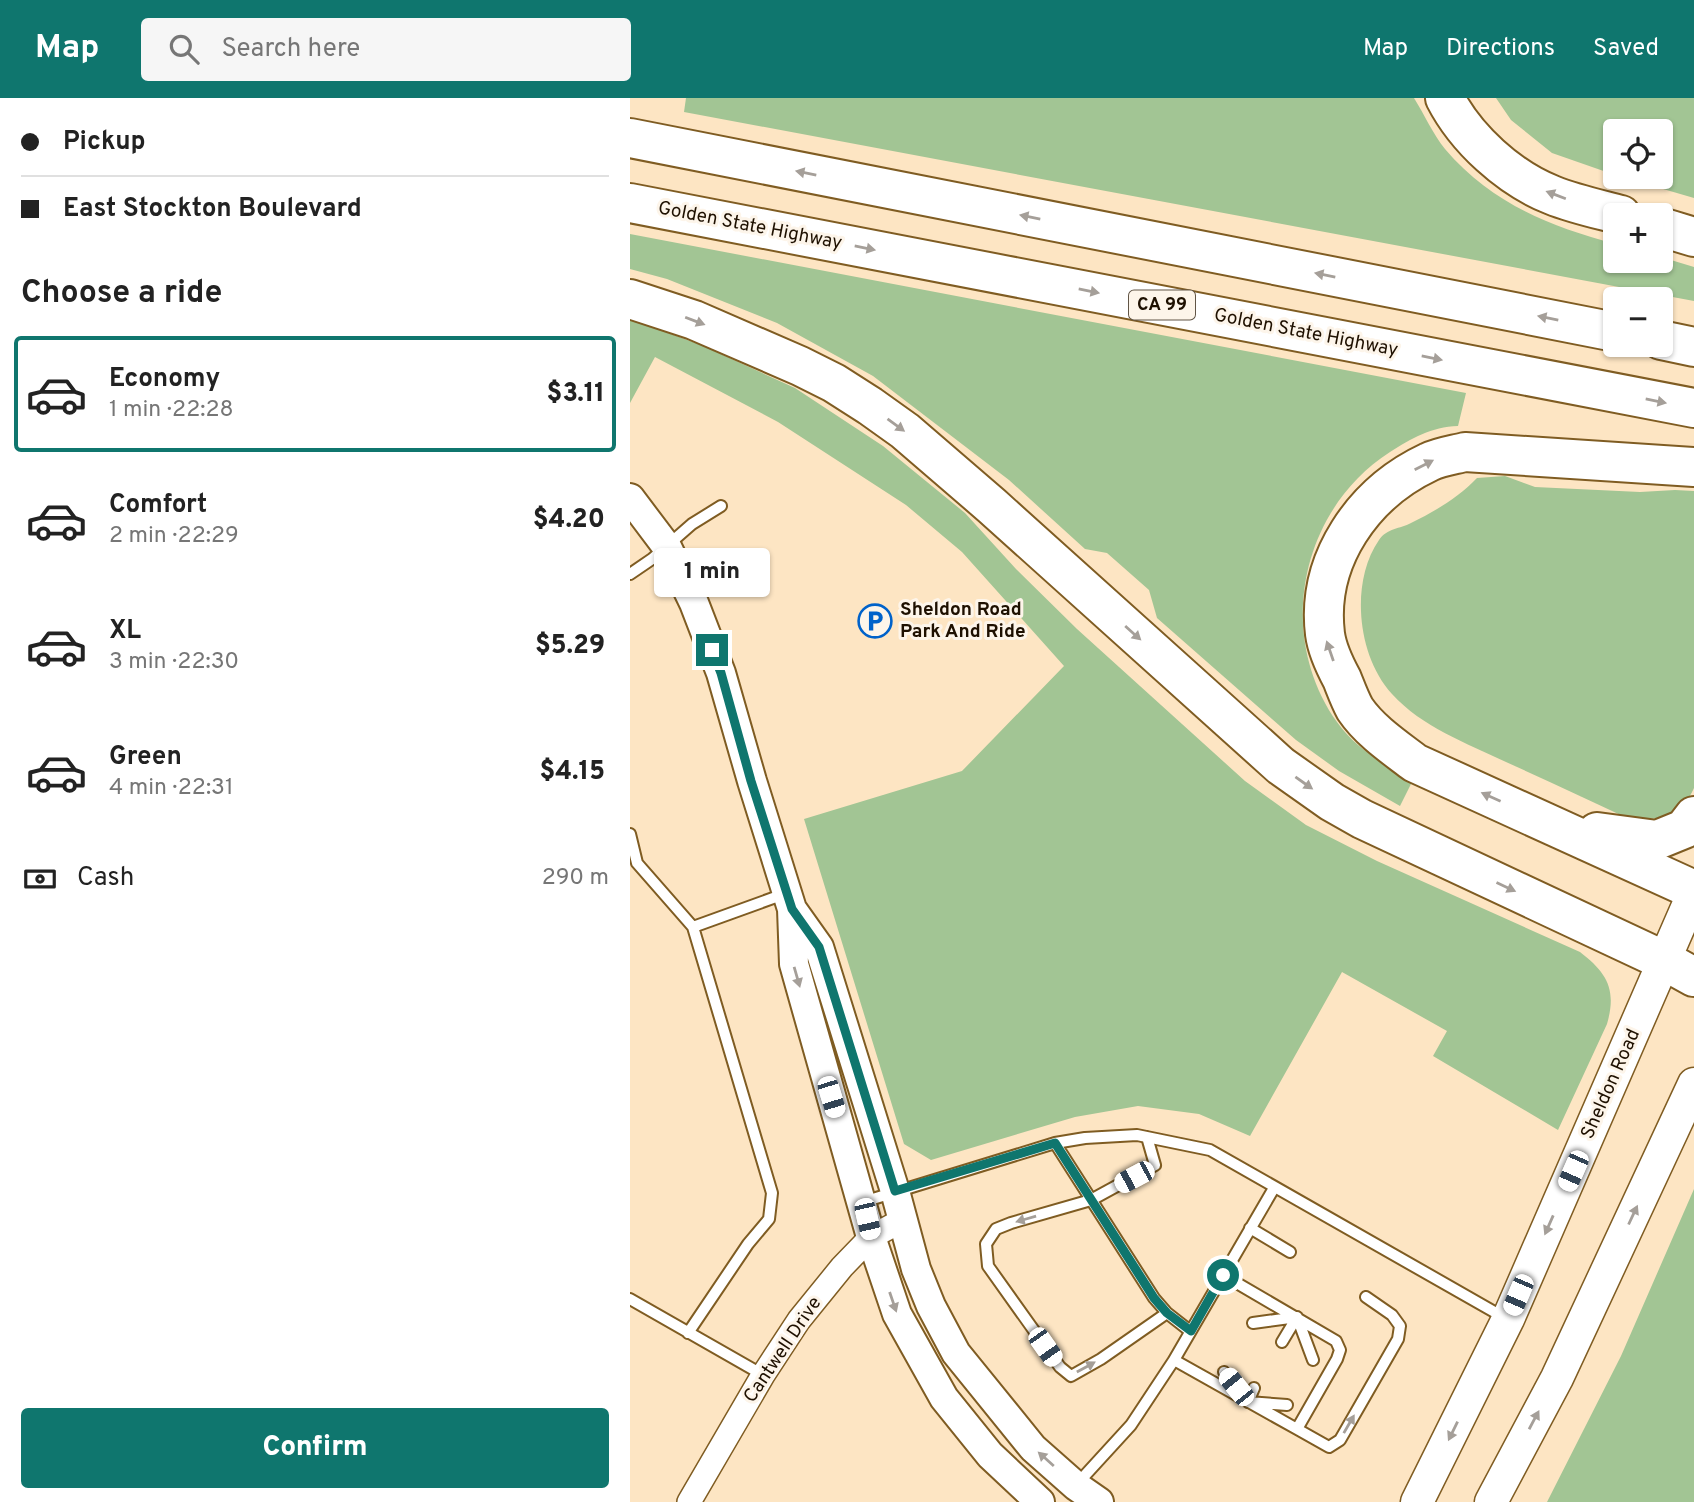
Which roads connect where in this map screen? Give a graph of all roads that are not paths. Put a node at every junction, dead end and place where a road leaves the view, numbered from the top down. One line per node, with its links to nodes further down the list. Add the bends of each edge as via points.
1 (1445, 98): 4 (highway, one-way to 1, via 1552,195 1515,175 1477,142)
2 (630, 138): 8 (highway, one-way to 2)
3 (630, 203): 11 (highway, Golden State Highway / CA 99, one-way to 11)
4 (1603, 210)
5 (1673, 231): 6 (highway)
6 (1694, 237)
7 (630, 299): 23 (highway, one-way to 23, via 694,320 800,366 905,431 1281,766 1332,802)
8 (1603, 330)
9 (1673, 343): 10 (highway)
10 (1694, 347)
11 (1694, 408)
12 (1694, 467): 18 (highway, one-way to 12, via 1415,763 1355,709 1325,636 1324,600 1331,564 1367,506 1430,461 1465,452)
13 (630, 498): 15 (street)
14 (721, 506): 15 (lane)
15 (667, 547): 16 (lane); 21 (street, via 721,673)
16 (630, 574)
17 (1694, 816): 18 (highway, via 1684,829 1657,840)
18 (1553, 825): 20 (highway)
19 (630, 834): 22 (lane, via 637,863)
20 (1694, 891): 23 (main road, Sheldon Road)
21 (790, 901): 22 (lane); 28 (street, via 819,947); 30 (street, one-way to 30, via 793,964)
22 (693, 927): 43 (lane, via 772,1194 769,1219)
23 (1680, 969): 40 (main road, Sheldon Road, one-way to 40)
24 (1694, 1084): 58 (main road, one-way to 24, via 1557,1378)
25 (1147, 1137): 26 (lane); 27 (lane, via 1210,1150); 29 (lane, via 1155,1166)
26 (1055, 1143): 28 (lane); 29 (lane)
27 (1274, 1188): 32 (lane); 40 (lane)
28 (895, 1191): 30 (lane); 31 (street)
29 (1091, 1200): 38 (lane); 38 (lane, one-way to 38, via 996,1229 986,1244 988,1266 1070,1376)
30 (863, 1202): 33 (street)
31 (903, 1220): 33 (street, Cantwell Drive); 53 (street, one-way to 31, via 1033,1448 956,1353 916,1269)
32 (1250, 1228): 34 (lane); 35 (lane)
33 (871, 1237): 48 (street, Cantwell Drive, via 799,1321); 55 (street, one-way to 55, via 897,1314 944,1398 990,1455)
34 (1290, 1252)
35 (1223, 1275): 39 (lane); 42 (lane)
36 (1366, 1297): 52 (lane, one-way to 36, via 1329,1447 1340,1440 1398,1339 1400,1326 1392,1315)
37 (630, 1299): 43 (lane)
38 (1167, 1313): 42 (lane)
39 (1297, 1317): 41 (lane); 44 (lane); 46 (lane); 52 (lane, via 1336,1341 1340,1350)
40 (1508, 1320): 57 (main road, Sheldon Road, one-way to 57)
41 (1253, 1323)
42 (1191, 1331): 45 (lane)
43 (688, 1332): 48 (lane)
44 (1282, 1342)
45 (1174, 1360): 50 (lane); 53 (lane, via 1130,1425)
46 (1312, 1360)
47 (1224, 1371): 50 (lane)
48 (763, 1375): 54 (street, Cantwell Drive)
49 (1254, 1388): 50 (lane)
50 (1248, 1402): 51 (lane); 52 (lane)
51 (1287, 1405)
52 (1297, 1429)
53 (1076, 1486): 56 (street)
54 (689, 1502)
55 (1040, 1502)
56 (1099, 1502)
57 (1417, 1502)
58 (1491, 1502)

